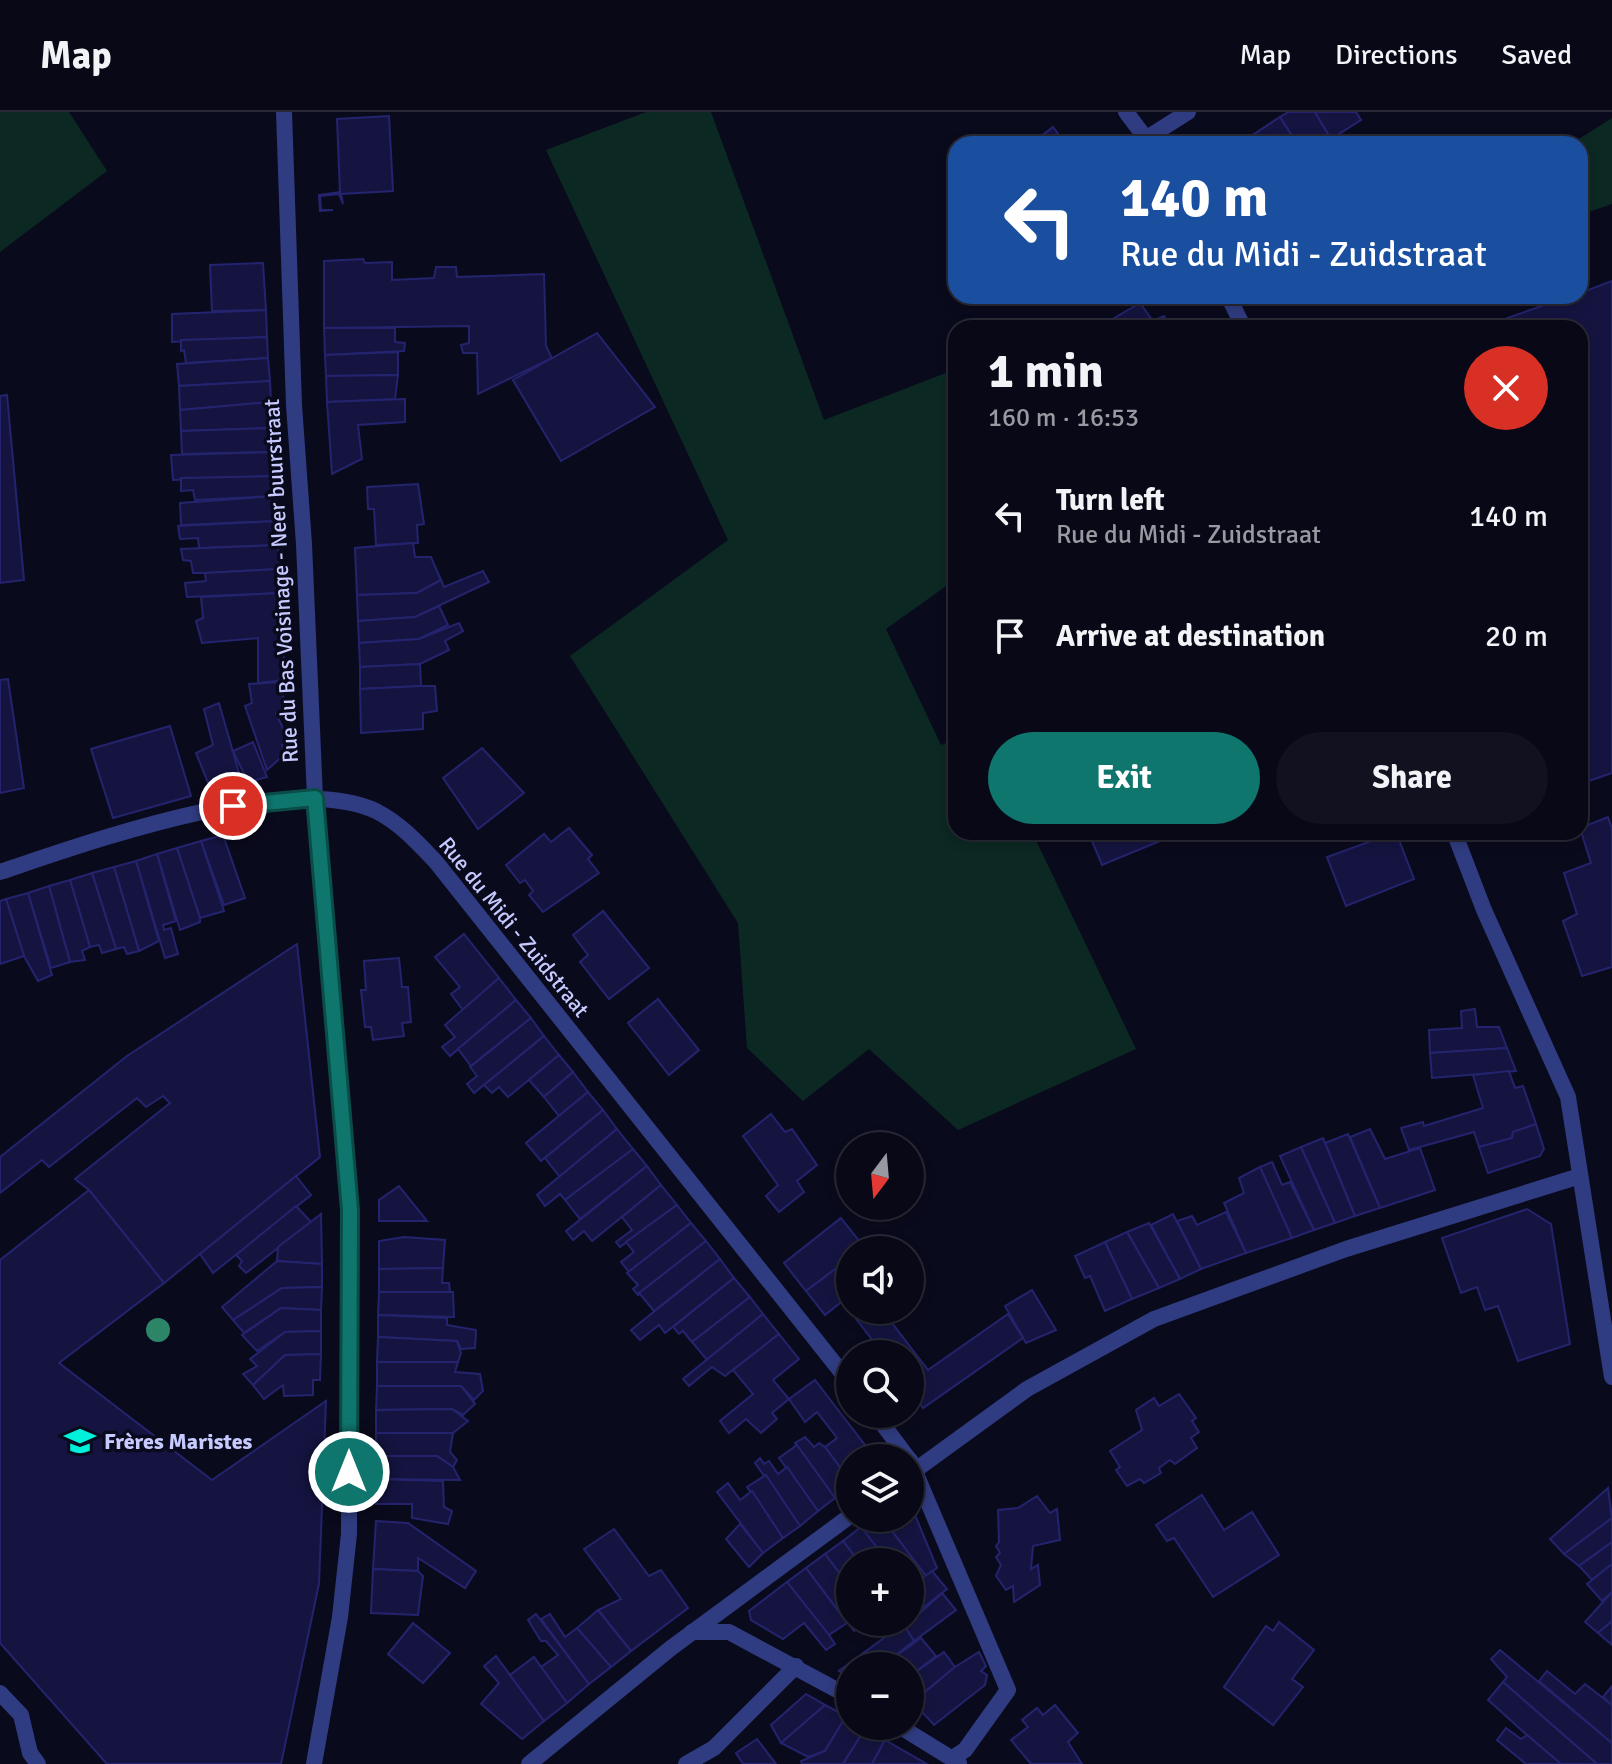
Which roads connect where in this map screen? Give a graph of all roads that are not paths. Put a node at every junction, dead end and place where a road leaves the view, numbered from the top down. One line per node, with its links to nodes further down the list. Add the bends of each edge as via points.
1 (284, 112): 6 (street, Rue du Bas Voisinage - Neer buurstraat)
2 (1126, 112): 4 (street)
3 (1188, 112): 5 (street)
4 (1145, 136)
5 (1156, 136)
6 (315, 798): 8 (street, Rue du Midi - Zuidstraat, via 233,806 126,830); 10 (street, Rue du Midi - Zuidstraat, via 373,810 403,826); 23 (street, Rue du Bas Voisinage - Neer buurstraat, via 350,1210 349,1534)
7 (1457, 840): 9 (street, via 1568,1097)
8 (0, 872)
9 (1580, 1176): 11 (street); 12 (street, via 1346,1249 1154,1319 1027,1389)
10 (836, 1365)
11 (1612, 1377)
12 (924, 1456)
13 (924, 1495): 21 (street, via 1008,1690)
14 (836, 1526): 15 (street)
15 (692, 1632): 16 (street, via 729,1632); 24 (street)
16 (796, 1666): 17 (street); 20 (street)
17 (836, 1689)
18 (0, 1693): 22 (street, via 21,1715)
19 (922, 1740): 21 (street)
20 (714, 1748): 25 (street); 26 (street)
21 (957, 1761)
22 (38, 1764)
23 (314, 1764)
24 (529, 1764)
25 (686, 1764)
26 (723, 1764)

